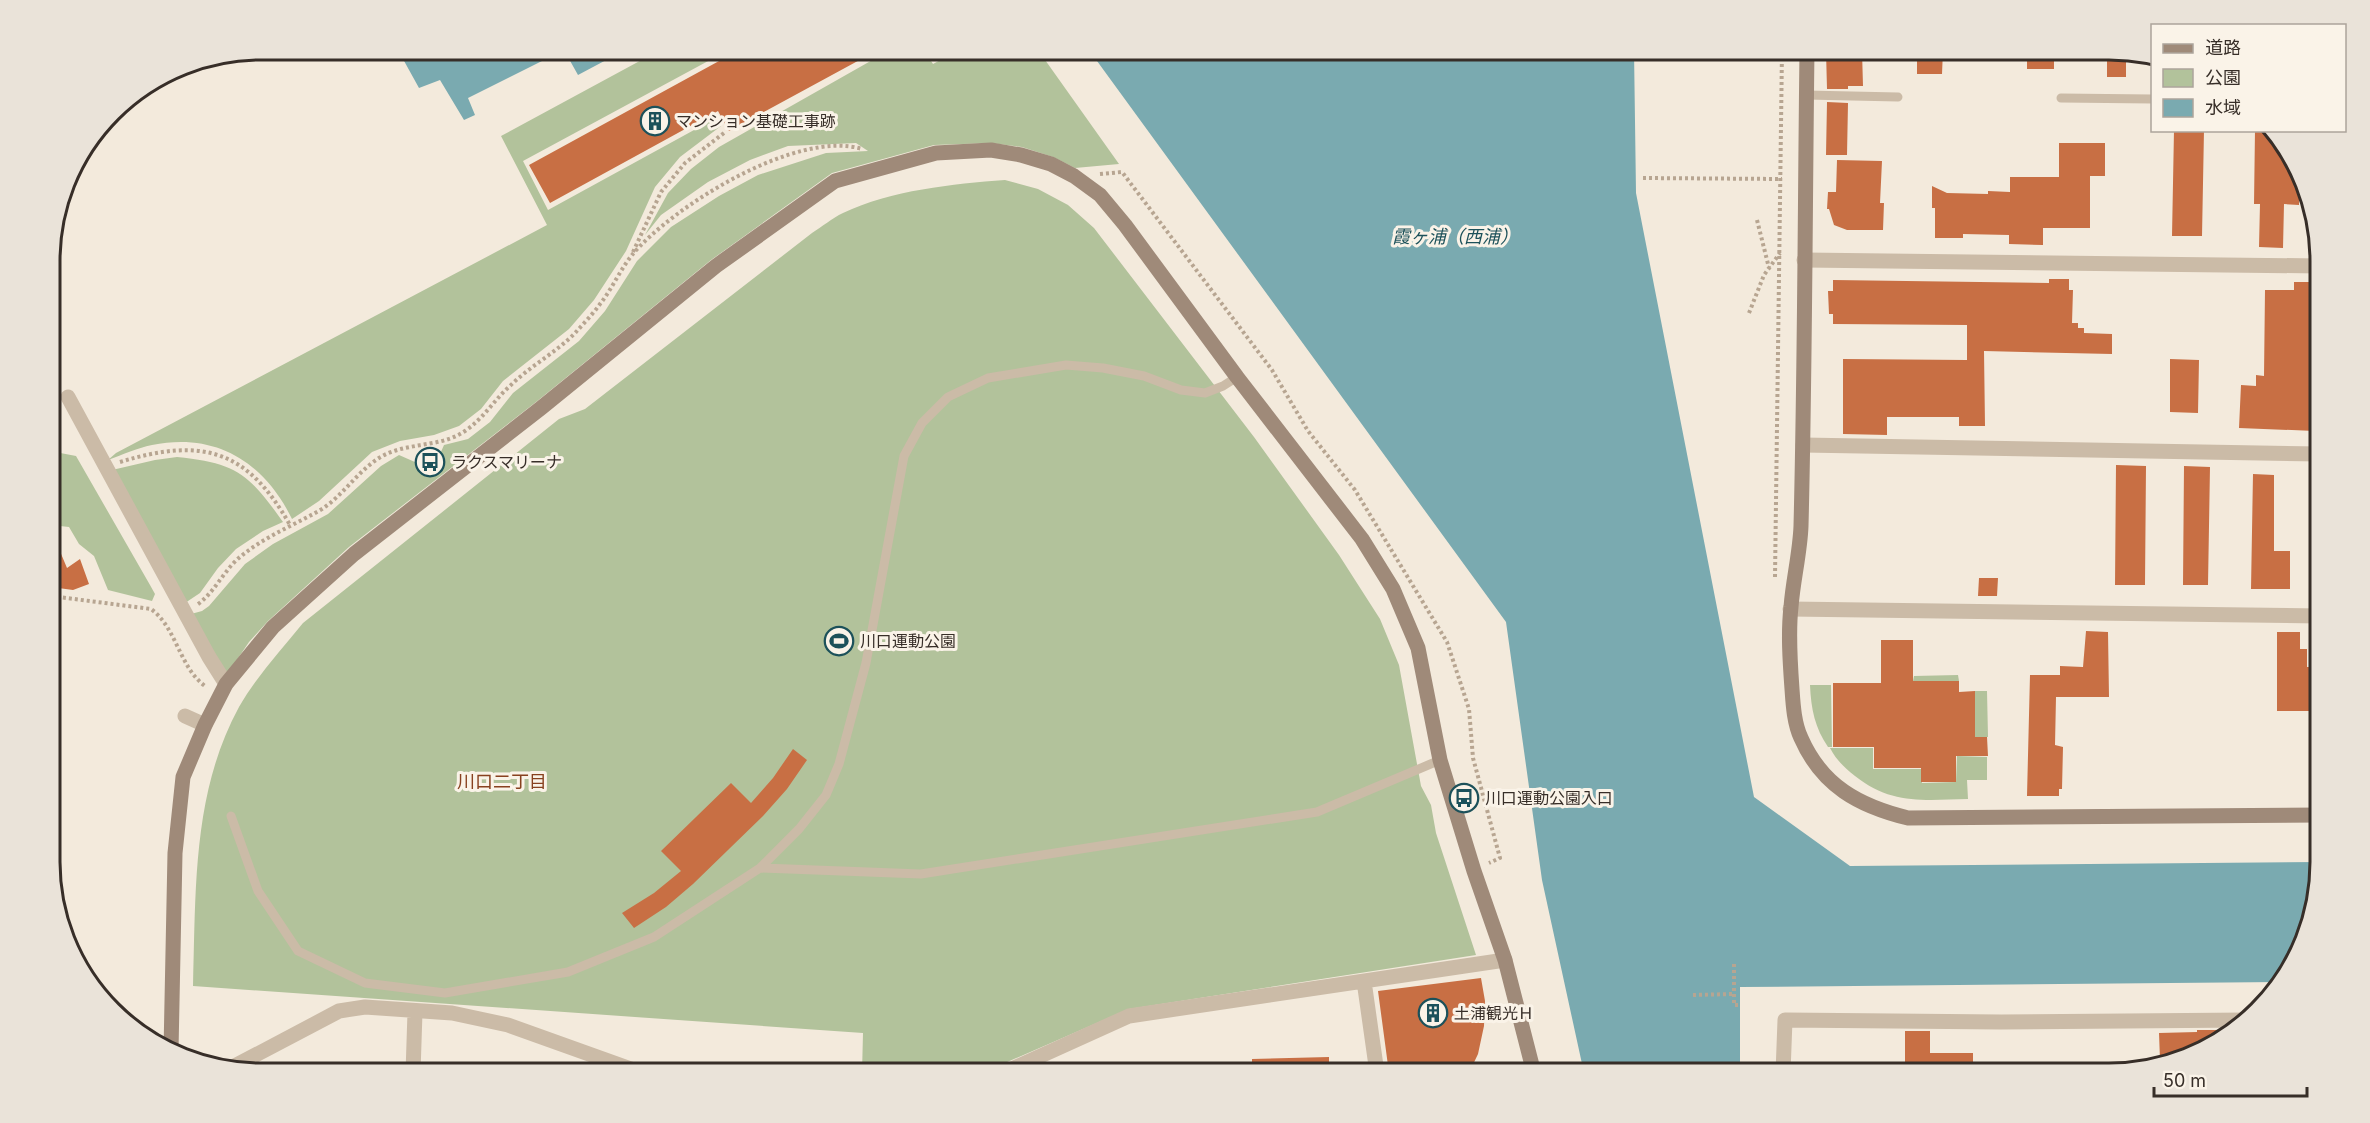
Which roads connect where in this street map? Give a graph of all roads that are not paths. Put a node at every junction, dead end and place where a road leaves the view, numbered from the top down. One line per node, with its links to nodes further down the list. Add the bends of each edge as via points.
1 (1807, 60): 2 (street)
2 (1806, 95): 3 (lane); 6 (street)
3 (1898, 97)
4 (2061, 98): 5 (lane)
5 (2151, 99)
6 (1804, 260): 7 (street); 10 (street)
7 (2310, 266)
8 (1237, 377): 14 (street, via 1125,225 1100,195 1074,176 1041,161 991,150 936,153 835,181 716,266 354,554 273,627); 17 (street, via 1362,539 1393,589 1418,648); 20 (lane, via 1205,393 1181,390 1144,376 1066,365 988,378 948,397 922,423 904,456 866,663 839,764 826,795)
9 (68, 397): 14 (street, via 204,648)
10 (1803, 445): 11 (street); 12 (street, via 1800,530)
11 (2310, 454)
12 (1790, 609): 13 (street); 18 (street, via 1791,682 1800,736 1818,768 1859,802 1908,818)
13 (2310, 616)
14 (223, 691): 16 (street)
15 (185, 716): 16 (street)
16 (205, 725): 25 (street, via 183,777 175,853)
17 (1440, 760): 20 (lane, via 1317,812 921,874); 21 (street)
18 (2310, 815)
19 (231, 816): 20 (lane, via 258,891 298,951 365,983 445,993 586,966 654,936)
20 (760, 868)
21 (1505, 960): 22 (street); 31 (street)
22 (1364, 981): 29 (street, via 1129,1016); 30 (street)
23 (415, 1011): 26 (street, via 365,1006 339,1011); 27 (street); 28 (street, via 452,1013 508,1025)
24 (2234, 1020): 32 (street, via 1785,1020)
25 (171, 1042)
26 (243, 1062)
27 (413, 1063)
28 (614, 1063)
29 (1025, 1063)
30 (1376, 1063)
31 (1531, 1063)
32 (1783, 1063)

